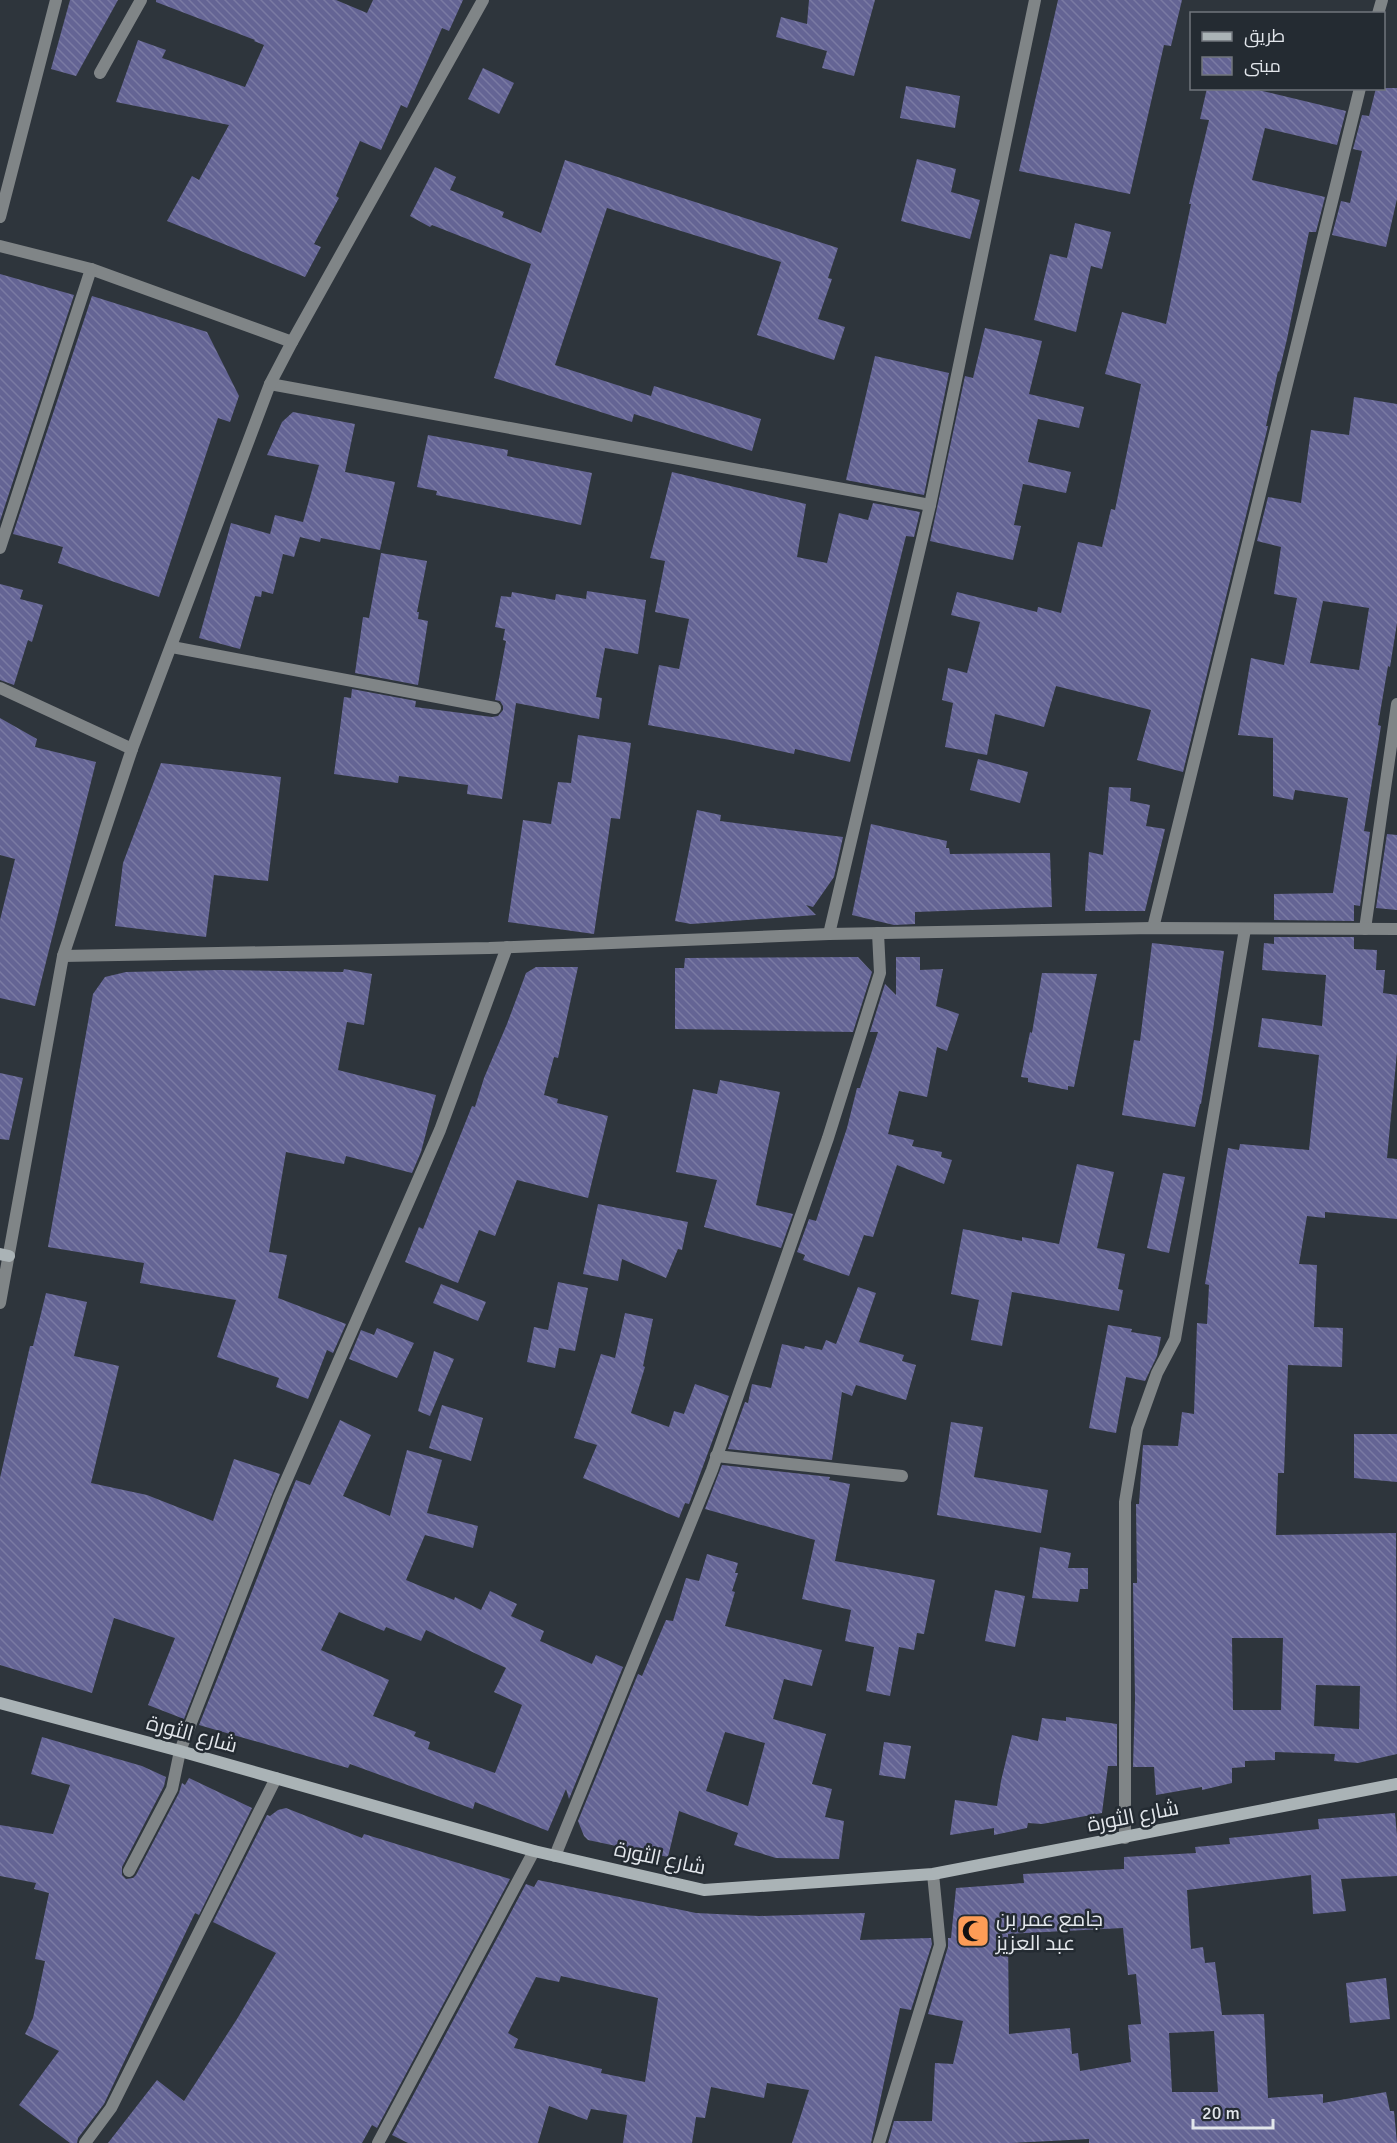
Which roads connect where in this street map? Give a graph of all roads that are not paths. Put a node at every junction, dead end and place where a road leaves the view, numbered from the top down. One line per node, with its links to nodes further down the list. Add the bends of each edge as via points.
1 (56, 0): 7 (street)
2 (141, 0): 5 (street)
3 (483, 0): 10 (street)
4 (1035, 0): 12 (street)
5 (100, 73)
6 (1360, 90): 19 (street)
7 (0, 217)
8 (0, 246): 9 (street)
9 (91, 269): 10 (street); 13 (street)
10 (292, 342): 11 (street)
11 (270, 384): 12 (street); 14 (street)
12 (930, 505): 24 (street)
13 (0, 548)
14 (172, 647): 17 (street); 18 (street)
15 (0, 688): 18 (street)
16 (1397, 704): 21 (street)
17 (495, 708)
18 (132, 748): 26 (street)
19 (1153, 928): 20 (street); 23 (street)
20 (1245, 928): 21 (street); 35 (street, via 1175,1339 1157,1373 1137,1429 1125,1502)
21 (1365, 929): 22 (street)
22 (1397, 929)
23 (878, 933): 24 (street); 29 (street, via 880,974 828,1138)
24 (829, 934): 25 (street)
25 (507, 947): 26 (street); 32 (street, via 440,1130 279,1497)
26 (63, 956): 27 (street)
27 (4, 1255): 28 (street)
28 (0, 1303)
29 (716, 1456): 30 (street); 37 (street)
30 (903, 1476)
31 (0, 1703): 32 (main road, شارع الثورة)
32 (180, 1751): 33 (main road, شارع الثورة); 38 (street, via 172,1790)
33 (276, 1778): 36 (main road, شارع الثورة); 40 (street, via 111,2108)
34 (1397, 1784): 35 (main road, شارع الثورة)
35 (1125, 1838): 39 (main road, شارع الثورة)
36 (534, 1851): 37 (main road, شارع الثورة); 41 (street)
37 (555, 1856): 39 (main road, شارع الثورة, via 704,1890)
38 (129, 1871)
39 (933, 1874): 42 (street, via 940,1945)
40 (85, 2143)
41 (378, 2143)
42 (879, 2143)

